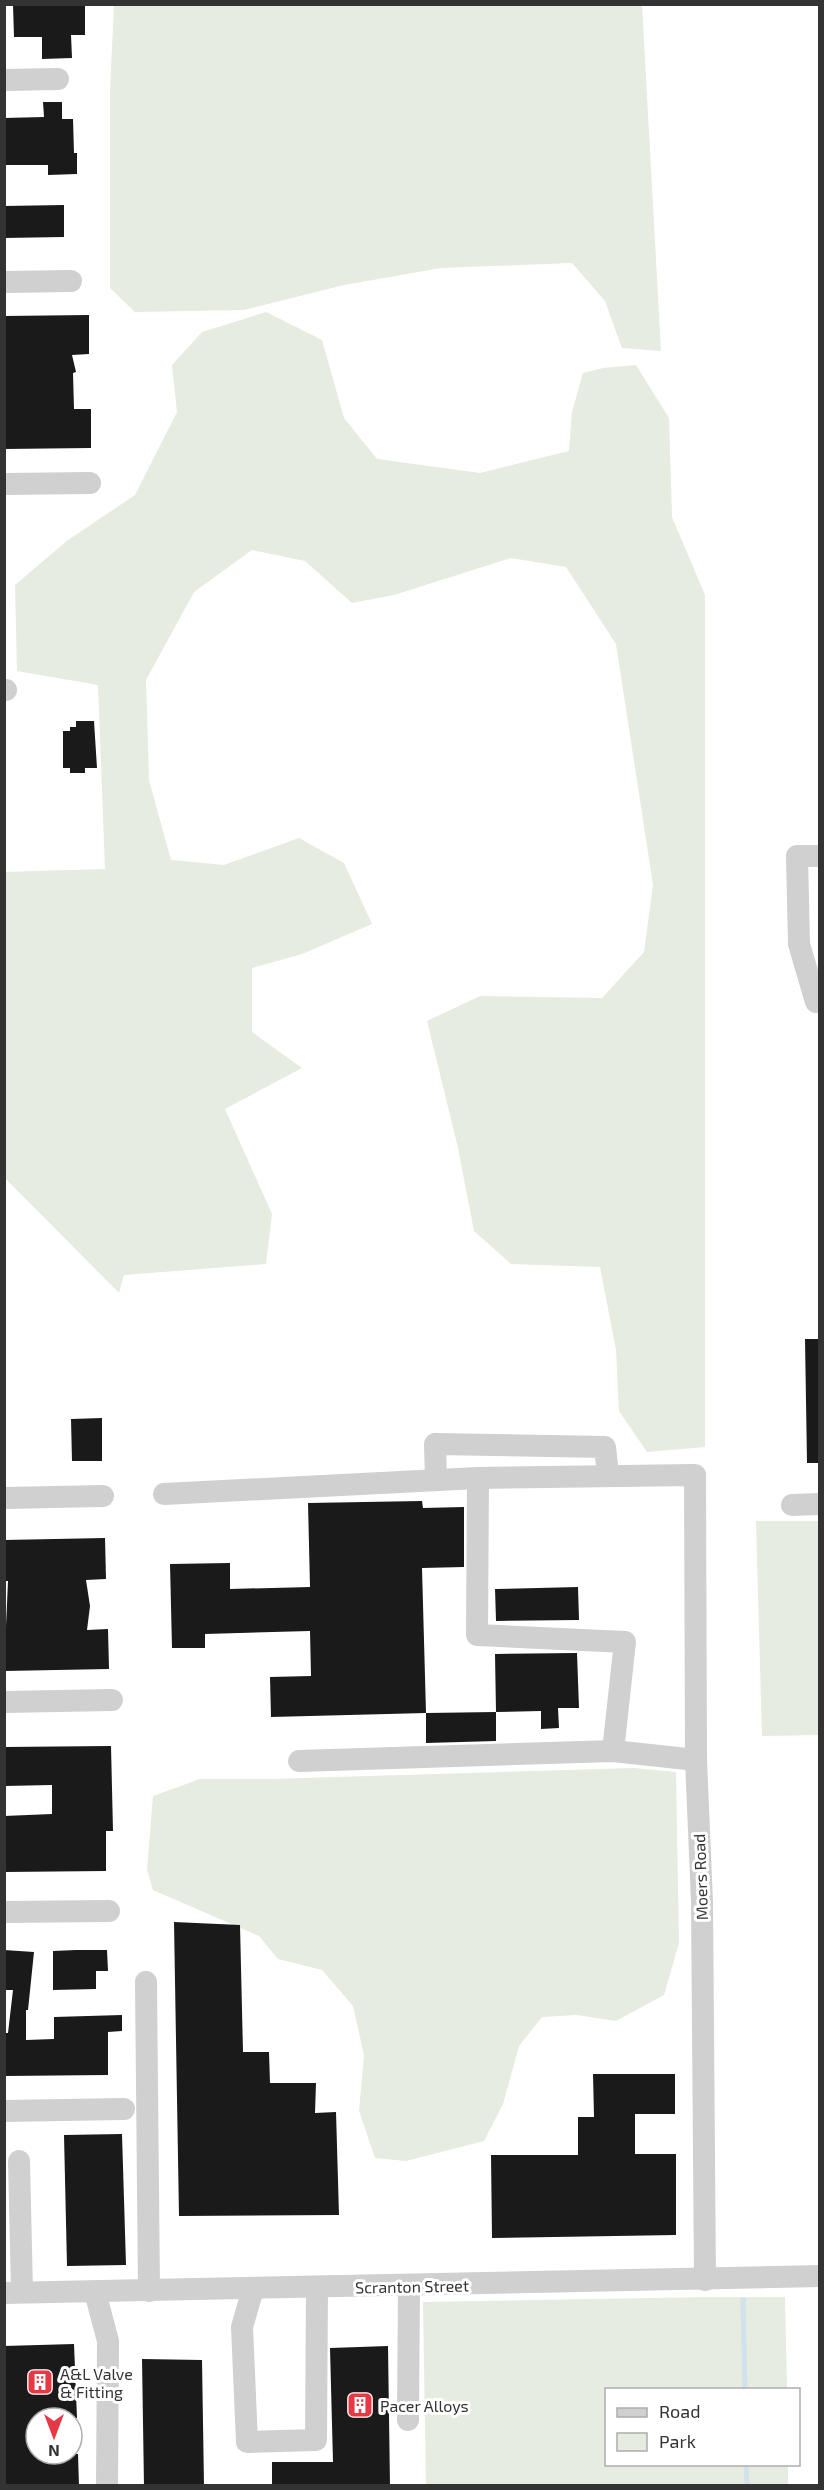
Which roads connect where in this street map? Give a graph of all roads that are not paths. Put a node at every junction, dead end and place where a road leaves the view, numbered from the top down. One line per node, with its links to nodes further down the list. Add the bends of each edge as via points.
1 (58, 79): 2 (street)
2 (4, 80)
3 (71, 281): 4 (street)
4 (4, 282)
5 (90, 483): 6 (street)
6 (4, 484)
7 (819, 856): 8 (street, via 797,856 799,944)
8 (819, 1002)
9 (608, 1474): 10 (street); 11 (street, via 605,1447 435,1444); 20 (street, Moers Road, via 695,1474)
10 (478, 1478): 11 (street); 19 (street, via 477,1635 625,1642)
11 (436, 1480): 12 (street)
12 (164, 1494)
13 (103, 1496): 14 (street)
14 (4, 1498)
15 (819, 1504): 16 (street)
16 (792, 1505)
17 (112, 1700): 18 (street)
18 (4, 1702)
19 (613, 1751): 20 (street); 21 (street)
20 (696, 1760): 29 (street, Moers Road, via 702,1902)
21 (299, 1761)
22 (109, 1911): 23 (street)
23 (4, 1912)
24 (146, 1982): 33 (street)
25 (124, 2109): 26 (street)
26 (4, 2111)
27 (19, 2161): 35 (street)
28 (819, 2276): 29 (street, Scranton Street)
29 (705, 2280): 30 (street, Scranton Street)
30 (409, 2286): 31 (street, Scranton Street); 36 (street)
31 (317, 2287): 32 (street, Scranton Street); 32 (street, via 316,2440 247,2442 242,2327)
32 (253, 2289): 33 (street, Scranton Street)
33 (150, 2291): 34 (street, Scranton Street)
34 (94, 2292): 35 (street, Scranton Street); 37 (street, via 108,2340)
35 (13, 2293)
36 (408, 2420)
37 (107, 2486)

